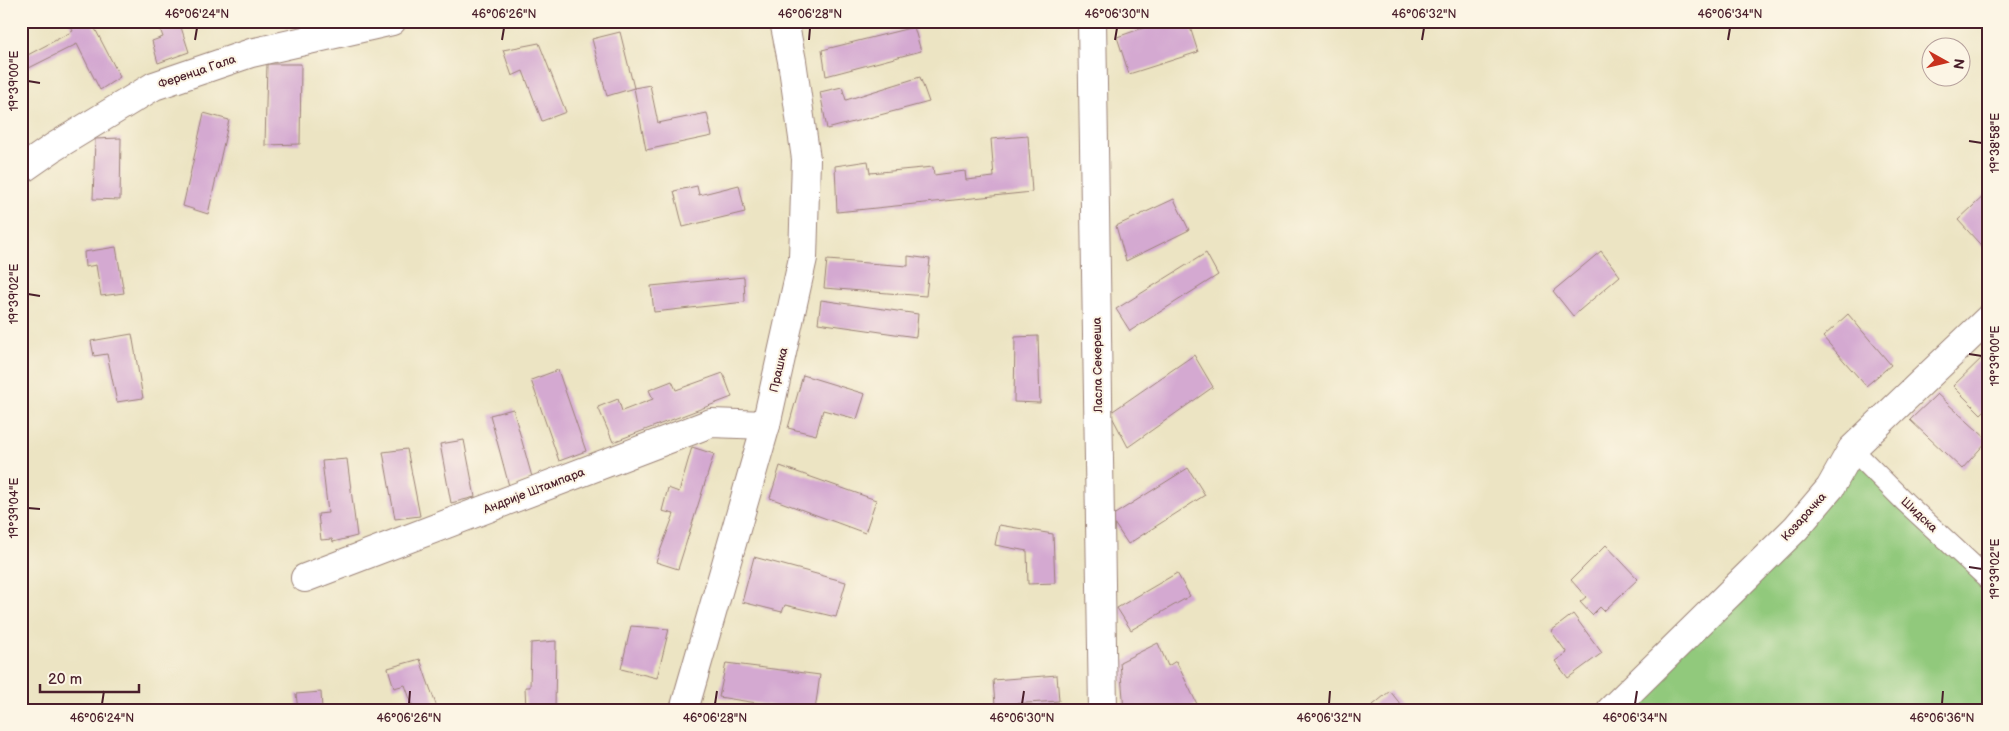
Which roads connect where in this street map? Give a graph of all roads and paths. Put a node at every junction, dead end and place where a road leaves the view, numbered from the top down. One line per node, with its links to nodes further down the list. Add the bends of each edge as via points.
1 (392, 21): 4 (street, Ференца Гала, via 251,53 154,86)
2 (784, 21): 6 (street, Прашка, via 806,159 803,258)
3 (1092, 21): 11 (street, Ласла Секереша)
4 (21, 170)
5 (1988, 318): 7 (street, Козарачка)
6 (766, 424): 8 (street, Андрије Штампара, via 711,423); 10 (street, Прашка)
7 (1852, 448): 9 (lane, Шидска); 12 (street, Козарачка, via 1830,488 1796,528)
8 (305, 578)
9 (1988, 579)
10 (684, 710)
11 (1103, 710)
12 (1611, 710)

